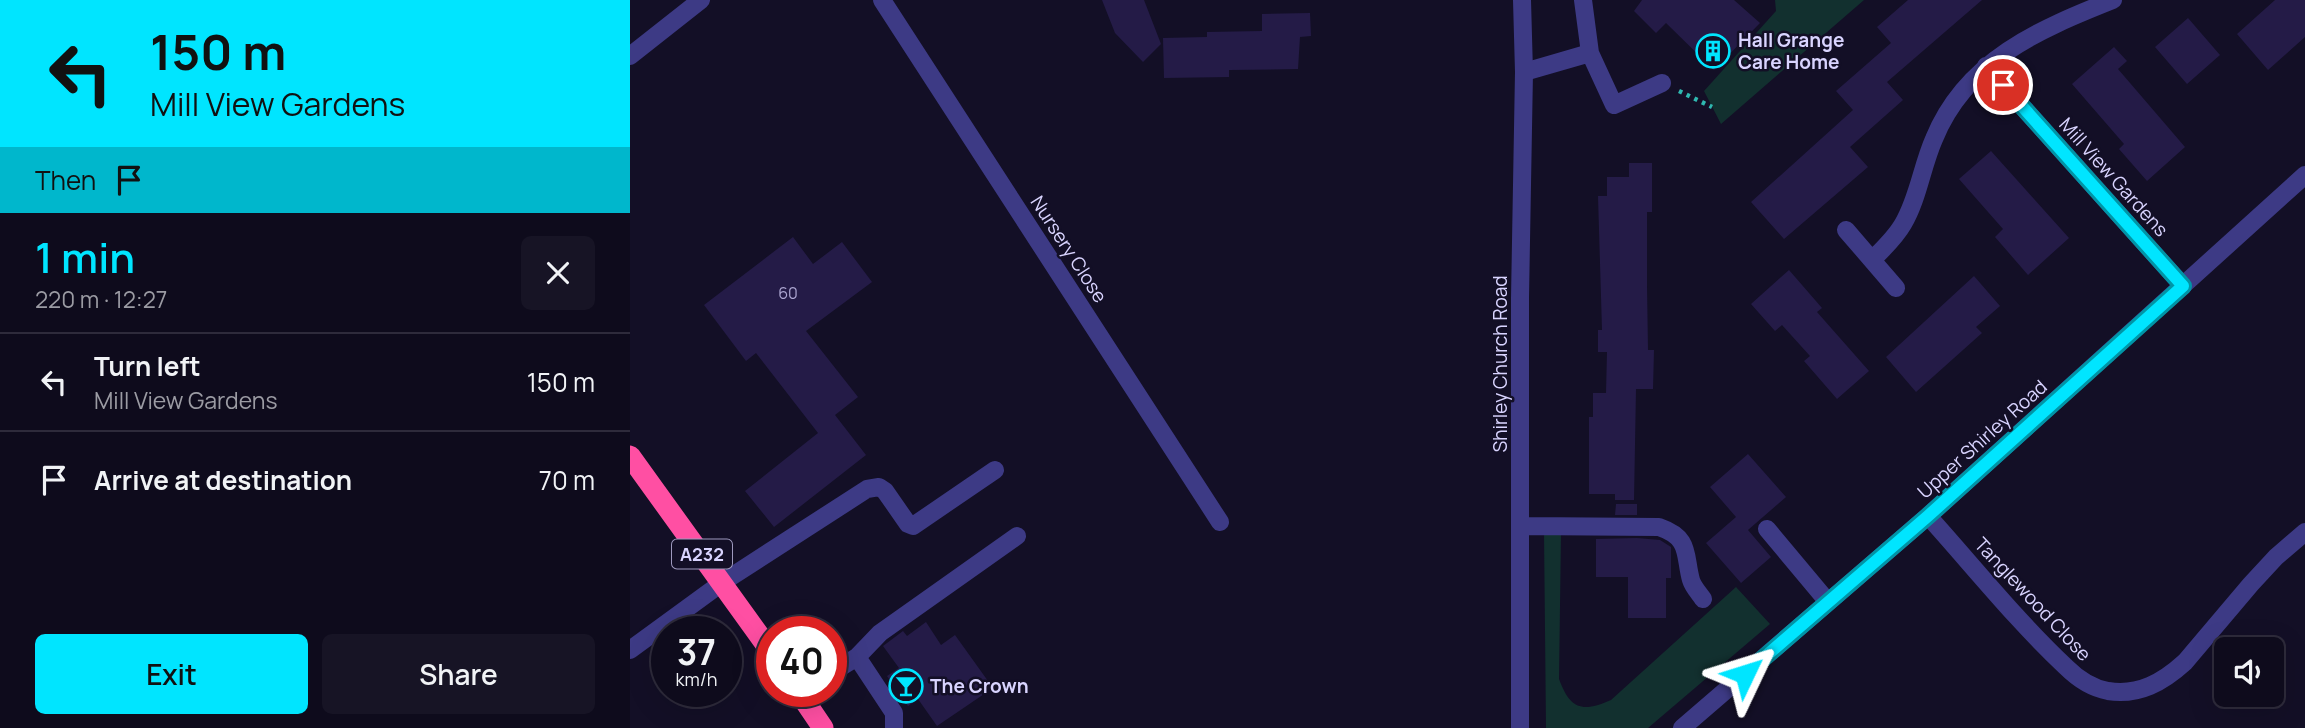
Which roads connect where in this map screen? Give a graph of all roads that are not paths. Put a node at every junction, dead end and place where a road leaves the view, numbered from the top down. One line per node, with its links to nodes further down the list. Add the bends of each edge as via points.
1 (701, 0): 7 (street)
2 (882, 0): 19 (street, Nursery Close)
3 (1522, 0): 9 (street, Shirley Church Road)
4 (1583, 0): 6 (street)
5 (2113, 0): 8 (street, via 2027,37)
6 (1590, 53): 9 (street); 10 (street, via 1614,105)
7 (630, 56)
8 (1986, 66): 13 (street, via 1957,95 1943,118 1904,222); 14 (street, Mill View Gardens)
9 (1524, 72): 20 (street, Shirley Church Road)
10 (1662, 83)
11 (2305, 175): 14 (street, Upper Shirley Road)
12 (1846, 230): 13 (street)
13 (1872, 260): 15 (street)
14 (2183, 286): 18 (street, Upper Shirley Road)
15 (1896, 288)
16 (630, 456): 24 (highway, A232)
17 (995, 470): 24 (street, via 913,526 879,487 867,489)
18 (1928, 516): 22 (street, Tanglewood Close, via 2066,668 2095,687 2122,692 2148,688 2171,675 2267,566); 26 (street, Upper Shirley Road)
19 (1220, 522)
20 (1521, 526): 25 (street, via 1669,530 1686,548 1690,578); 34 (street, Shirley Church Road)
21 (1768, 529): 26 (street)
22 (2305, 532)
23 (1017, 537): 29 (street, via 880,633)
24 (723, 582): 27 (highway, A232); 28 (street)
25 (1703, 599)
26 (1828, 602): 35 (street, Upper Shirley Road)
27 (756, 630)
28 (630, 650)
29 (858, 657): 30 (street); 33 (street, via 894,713)
30 (847, 664)
31 (809, 707): 32 (highway)
32 (823, 728)
33 (894, 728)
34 (1520, 728)
35 (1682, 728)

